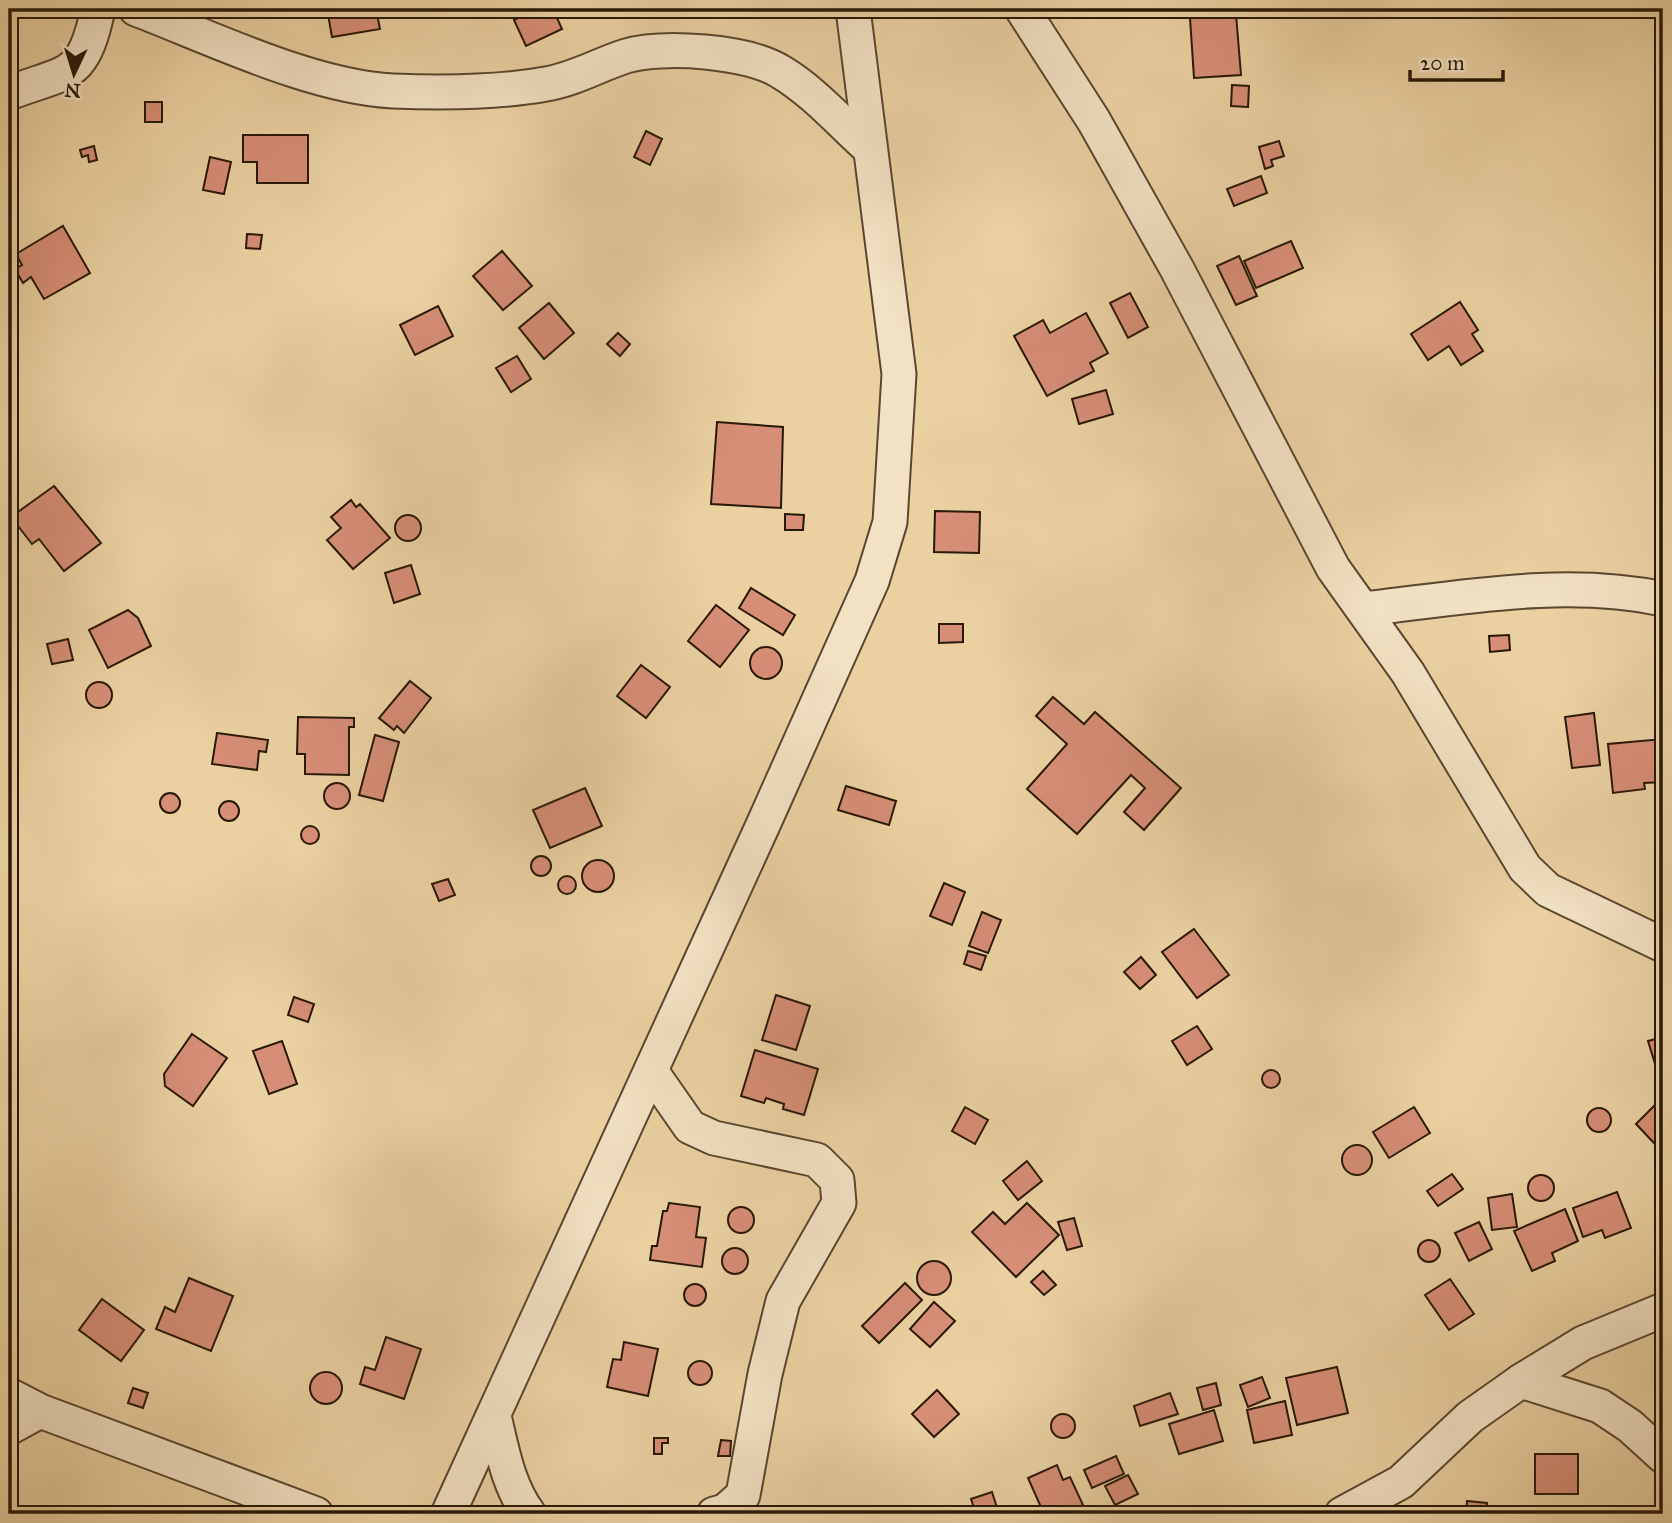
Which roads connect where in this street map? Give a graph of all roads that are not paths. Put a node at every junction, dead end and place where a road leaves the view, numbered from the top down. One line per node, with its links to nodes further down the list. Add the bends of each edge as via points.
1 (98, 9): 5 (street, via 91,45 74,68)
2 (136, 9): 6 (street, via 292,69 371,89 464,91 541,85 577,78 657,49 743,58 788,77)
3 (853, 9): 6 (street)
4 (1022, 9): 8 (street, via 1094,121 1333,568)
5 (9, 93)
6 (869, 148): 10 (street, via 899,373 890,522 872,581)
7 (1663, 599): 8 (street, via 1588,591 1517,592)
8 (1363, 609): 9 (street, via 1437,718 1525,868 1548,890)
9 (1663, 946)
10 (650, 1071): 15 (street); 21 (street, via 690,1127 714,1138 817,1160 837,1180 839,1203 783,1301 744,1495)
11 (1663, 1311): 12 (street, via 1583,1343)
12 (1521, 1381): 17 (street, via 1600,1406); 22 (street, via 1470,1418 1401,1482)
13 (9, 1395): 14 (street)
14 (40, 1411): 16 (street); 18 (street)
15 (494, 1416): 19 (street); 20 (street, via 506,1464)
16 (9, 1428)
17 (1663, 1456)
18 (316, 1514)
19 (448, 1514)
20 (529, 1514)
21 (714, 1514)
22 (1342, 1514)

